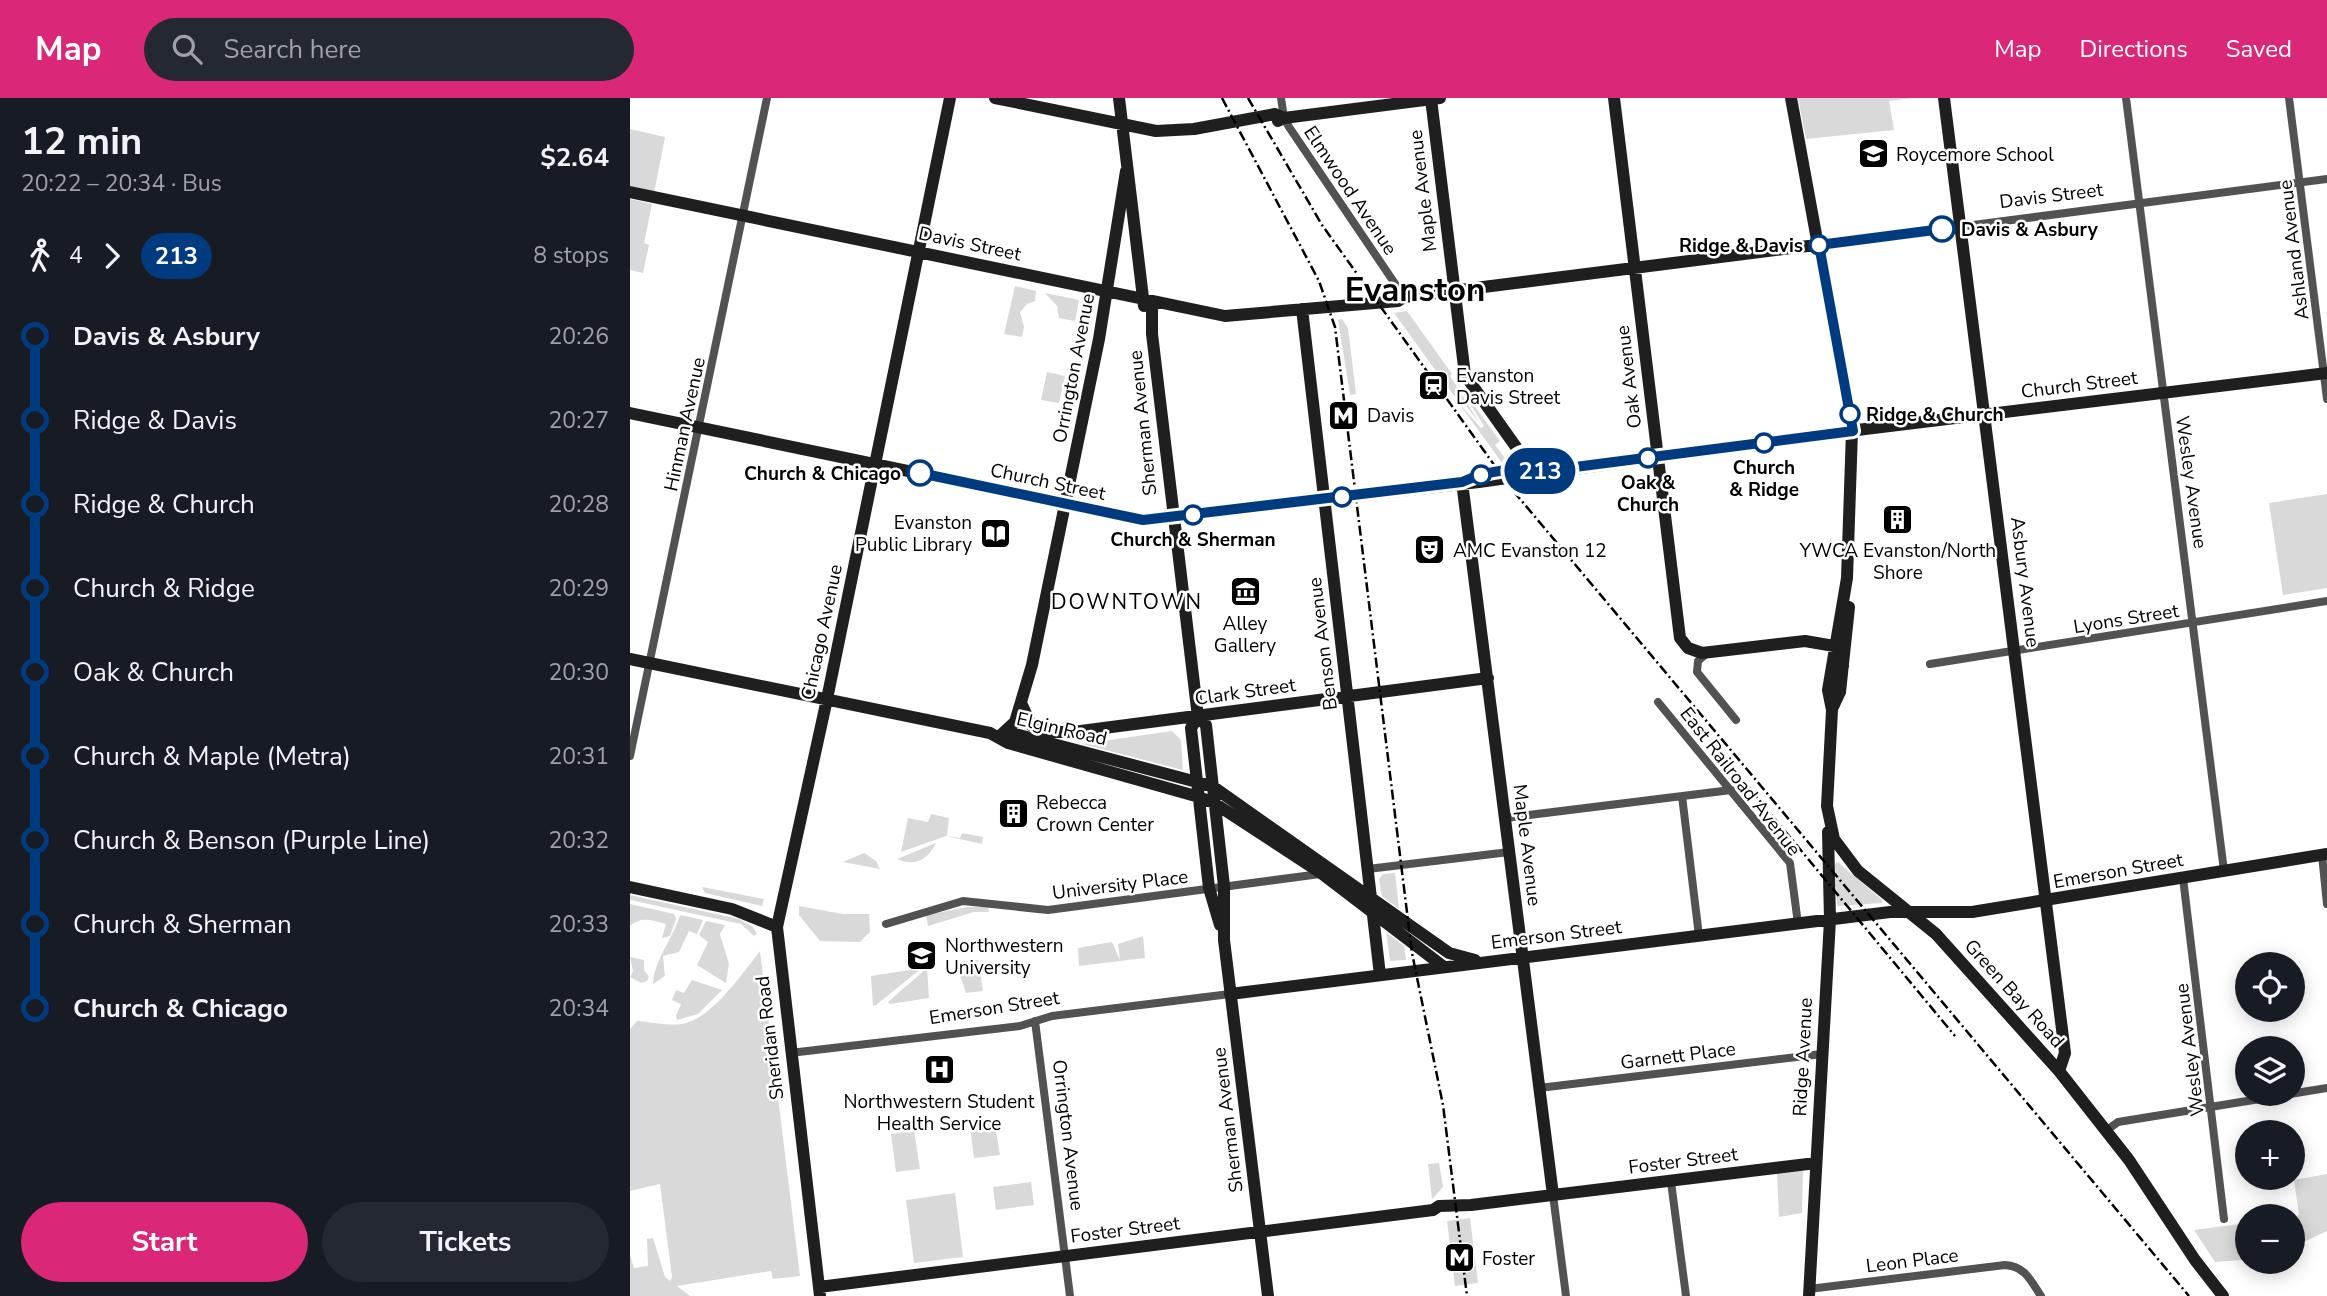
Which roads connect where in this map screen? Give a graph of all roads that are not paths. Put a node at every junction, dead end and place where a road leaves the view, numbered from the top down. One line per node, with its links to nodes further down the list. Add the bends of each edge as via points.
1 (767, 98): 19 (street, Hinman Avenue)
2 (950, 98): 22 (street, Chicago Avenue)
3 (995, 98): 13 (street)
4 (1119, 98): 13 (street, Sherman Avenue)
5 (1281, 98): 12 (street, Elmwood Avenue)
6 (1434, 98): 12 (street); 24 (street, Maple Avenue)
7 (1614, 98): 23 (street, Oak Avenue)
8 (1791, 98): 21 (street)
9 (1944, 98): 20 (street, Asbury Avenue)
10 (2126, 98): 18 (street, Wesley Avenue)
11 (2289, 98): 16 (street, Ashland Avenue)
12 (1284, 118): 13 (street, via 1275,114 1171,132); 26 (street, Elmwood Avenue)
13 (1122, 123): 14 (street, Sherman Avenue)
14 (1126, 171): 25 (street, Orrington Avenue); 27 (street, Sherman Avenue)
15 (2327, 179): 16 (street, Davis Street)
16 (2301, 183): 18 (street, Davis Street); 29 (street, Ashland Avenue)
17 (630, 192): 19 (street, Davis Street)
18 (2140, 204): 20 (street, Davis Street); 30 (street, Wesley Avenue)
19 (743, 215): 22 (street, Davis Street); 34 (street, Hinman Avenue)
20 (1958, 226): 21 (street, Davis Street); 33 (street, Asbury Avenue)
21 (1819, 245): 23 (street, Davis Street); 35 (street)
22 (917, 251): 25 (street, Davis Street); 37 (street, Chicago Avenue)
23 (1634, 269): 24 (street, Davis Street); 36 (street, Oak Avenue)
24 (1454, 291): 26 (street, Davis Street); 38 (street, Maple Avenue, via 1465,375)
25 (1108, 292): 27 (street, Davis Street); 42 (street, Orrington Avenue)
26 (1404, 297): 28 (street, Davis Street)
27 (1147, 300): 28 (street, Davis Street, via 1225,316); 43 (street, Sherman Avenue)
28 (1302, 309): 41 (street, Benson Avenue)
29 (2325, 373): 30 (street, Church Street); 31 (street, Ashland Avenue)
30 (2165, 393): 33 (street, Church Street); 46 (street, Wesley Avenue)
31 (2327, 399)
32 (630, 413): 34 (street, Church Street)
33 (1984, 415): 35 (street, Church Street); 48 (street, Asbury Avenue)
34 (699, 427): 37 (street, Church Street); 51 (street, Hinman Avenue)
35 (1853, 431): 36 (street, Church Street); 44 (street)
36 (1657, 457): 39 (street, Church Street); 49 (street, Oak Avenue, via 1680,638 1688,648)
37 (875, 463): 42 (street, Church Street); 57 (street, Chicago Avenue)
38 (1527, 469): 39 (street, Church Street); 40 (street, Church Street, via 1477,475)
39 (1544, 471): 40 (street, Church Street)
40 (1462, 482): 41 (street, Church Street); 54 (street, Maple Avenue)
41 (1324, 500): 43 (street, Church Street); 56 (street, Benson Avenue)
42 (1066, 505): 43 (street, Church Street, via 1143,520); 59 (street, Orrington Avenue)
43 (1172, 518): 55 (street, Sherman Avenue)
44 (1847, 578): 47 (street); 53 (street)
45 (2327, 601): 46 (street, Lyons Street)
46 (2195, 623): 48 (street, Lyons Street); 77 (street, Wesley Avenue)
47 (1834, 646): 49 (street, via 1805,641); 53 (street); 60 (street, via 1828,690)
48 (2016, 652): 52 (street, Lyons Street); 84 (street, Asbury Avenue)
49 (1708, 653): 63 (street, via 1698,661 1696,672)
50 (630, 659): 51 (street)
51 (649, 663): 57 (street); 65 (street, Hinman Avenue)
52 (1930, 664)
53 (1843, 666): 60 (street)
54 (1488, 678): 56 (street, Clark Street); 72 (street, Maple Avenue)
55 (1194, 693): 61 (street, Sherman Avenue); 62 (street)
56 (1348, 697): 61 (street, Clark Street); 76 (street, Benson Avenue)
57 (827, 699): 64 (street); 91 (street, Chicago Avenue)
58 (1658, 702): 68 (street, East Railroad Avenue)
59 (1022, 704): 62 (street, Clark Street, via 1031,725 1063,733); 64 (street, Orrington Avenue, via 1016,722)
60 (1832, 710): 73 (street, Green Bay Road)
61 (1198, 717): 62 (street, Clark Street); 66 (street, Sherman Avenue, via 1190,725); 67 (street, Sherman Avenue, via 1206,725)
62 (1181, 719)
63 (1735, 720)
64 (1004, 734): 66 (street, Elgin Road); 70 (street, Elgin Road, via 1008,743)
65 (630, 756)
66 (1198, 782): 67 (street, Elgin Road); 70 (street, Sherman Avenue)
67 (1212, 786): 71 (street, Sherman Avenue); 83 (street, Elgin Road)
68 (1731, 790): 69 (street); 90 (street, East Railroad Avenue, via 1790,863)
69 (1682, 796): 72 (street); 92 (street)
70 (1199, 797): 71 (street, Elgin Road); 82 (street, Sherman Avenue)
71 (1214, 803): 78 (street, Elgin Road); 80 (street, Sherman Avenue)
72 (1505, 818): 74 (street, Maple Avenue)
73 (1828, 821): 87 (street, Green Bay Road, via 1843,855); 88 (street, Ridge Avenue)
74 (1509, 852): 76 (street); 94 (street, Maple Avenue)
75 (2324, 855): 77 (street, Emerson Street); 85 (street)
76 (1368, 869): 83 (street, Benson Avenue)
77 (2224, 871): 79 (street, Emerson Street)
78 (1321, 873): 80 (street, University Place); 86 (street, Elgin Road)
79 (2183, 878): 84 (street, Emerson Street); 105 (street, Wesley Avenue)
80 (1224, 886): 82 (street, University Place); 93 (street, Sherman Avenue)
81 (630, 887): 91 (street, via 732,909)
82 (1209, 888): 89 (street, University Place, via 1048,910 963,901); 93 (street, Sherman Avenue)
83 (1371, 898): 86 (street, Benson Avenue); 95 (street, Elgin Road, via 1449,953)
84 (2046, 901): 87 (street, Emerson Street, via 1947,914); 102 (street, Asbury Avenue, via 2065,1053)
85 (2327, 904)
86 (1373, 913): 96 (street, Elgin Road); 97 (street, Benson Avenue)
87 (1909, 913): 88 (street, Emerson Street); 102 (street, Green Bay Road, via 1963,962)
88 (1830, 920): 90 (street, Emerson Street); 101 (street, Ridge Avenue)
89 (886, 923)
90 (1798, 924): 92 (street, Emerson Street)
91 (776, 927): 100 (street, Sheridan Road)
92 (1699, 936): 94 (street, Emerson Street)
93 (1224, 940): 98 (street, Sherman Avenue)
94 (1523, 957): 95 (street, Emerson Street); 103 (street, Maple Avenue)
95 (1482, 962): 96 (street, Emerson Street)
96 (1444, 967): 97 (street, Emerson Street)
97 (1380, 975): 98 (street, Emerson Street)
98 (1230, 994): 99 (street, Emerson Street); 111 (street, Sherman Avenue)
99 (1035, 1021): 100 (street, Emerson Street); 112 (street, Orrington Avenue)
100 (790, 1053): 113 (street, Sheridan Road)
101 (1822, 1054): 103 (street, Garnett Place); 107 (street, Ridge Avenue)
102 (2059, 1071): 106 (street, Green Bay Road)
103 (1539, 1088): 109 (street, Maple Avenue)
104 (2327, 1088): 105 (street)
105 (2211, 1107): 106 (street, via 2119,1122); 110 (street, Wesley Avenue)
106 (2107, 1130): 120 (street, Green Bay Road)
107 (1816, 1163): 108 (street, Foster Street); 114 (street, Ridge Avenue)
108 (1671, 1181): 109 (street, Foster Street); 118 (street)
109 (1553, 1195): 111 (street, Foster Street); 117 (street, Maple Avenue)
110 (2224, 1219)
111 (1259, 1232): 112 (street, Foster Street); 116 (street, Sherman Avenue)
112 (1065, 1256): 113 (street, Foster Street); 115 (street, Orrington Avenue)
113 (819, 1291)
114 (1809, 1293): 119 (street, Leon Place, via 1998,1265 2019,1267)
115 (1070, 1296)
116 (1268, 1296)
117 (1566, 1296)
118 (1686, 1296)
119 (2041, 1296)
120 (2223, 1296)

